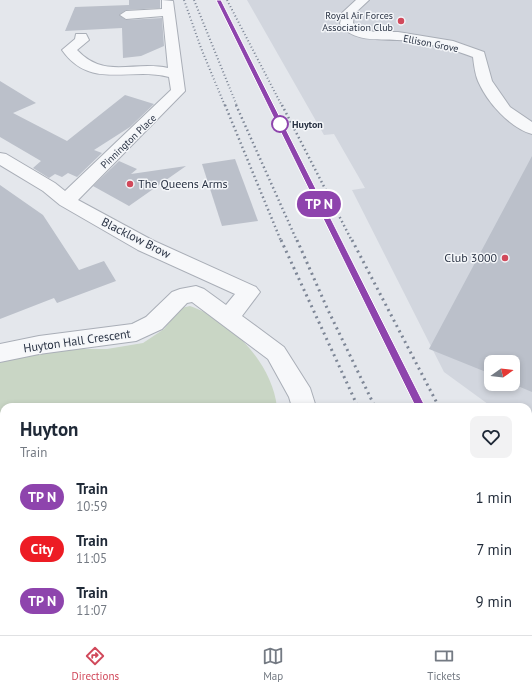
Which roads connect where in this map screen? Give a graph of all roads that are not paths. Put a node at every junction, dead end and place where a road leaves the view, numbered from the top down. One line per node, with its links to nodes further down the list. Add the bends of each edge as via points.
1 (363, 0): 5 (street, Ellison Grove, via 348,13 346,24 356,32 432,41 453,45 479,55 485,81 504,110)
2 (126, 15): 4 (street, Pinnington Place, via 168,7)
3 (81, 37): 4 (street, via 82,40 69,50 76,59 90,68 113,72 162,71)
4 (177, 75): 7 (street, Pinnington Place, via 178,91)
5 (532, 129)
6 (0, 158): 7 (street, Blacklow Brow, via 49,187)
7 (66, 201): 8 (street, Blacklow Brow, via 145,245 249,292)
8 (229, 317): 9 (street, Huyton Hall Crescent, via 196,294 180,297 154,324 136,332); 10 (street, Huyton Hall Crescent, via 276,353 301,395)
9 (0, 353)
10 (303, 403)

